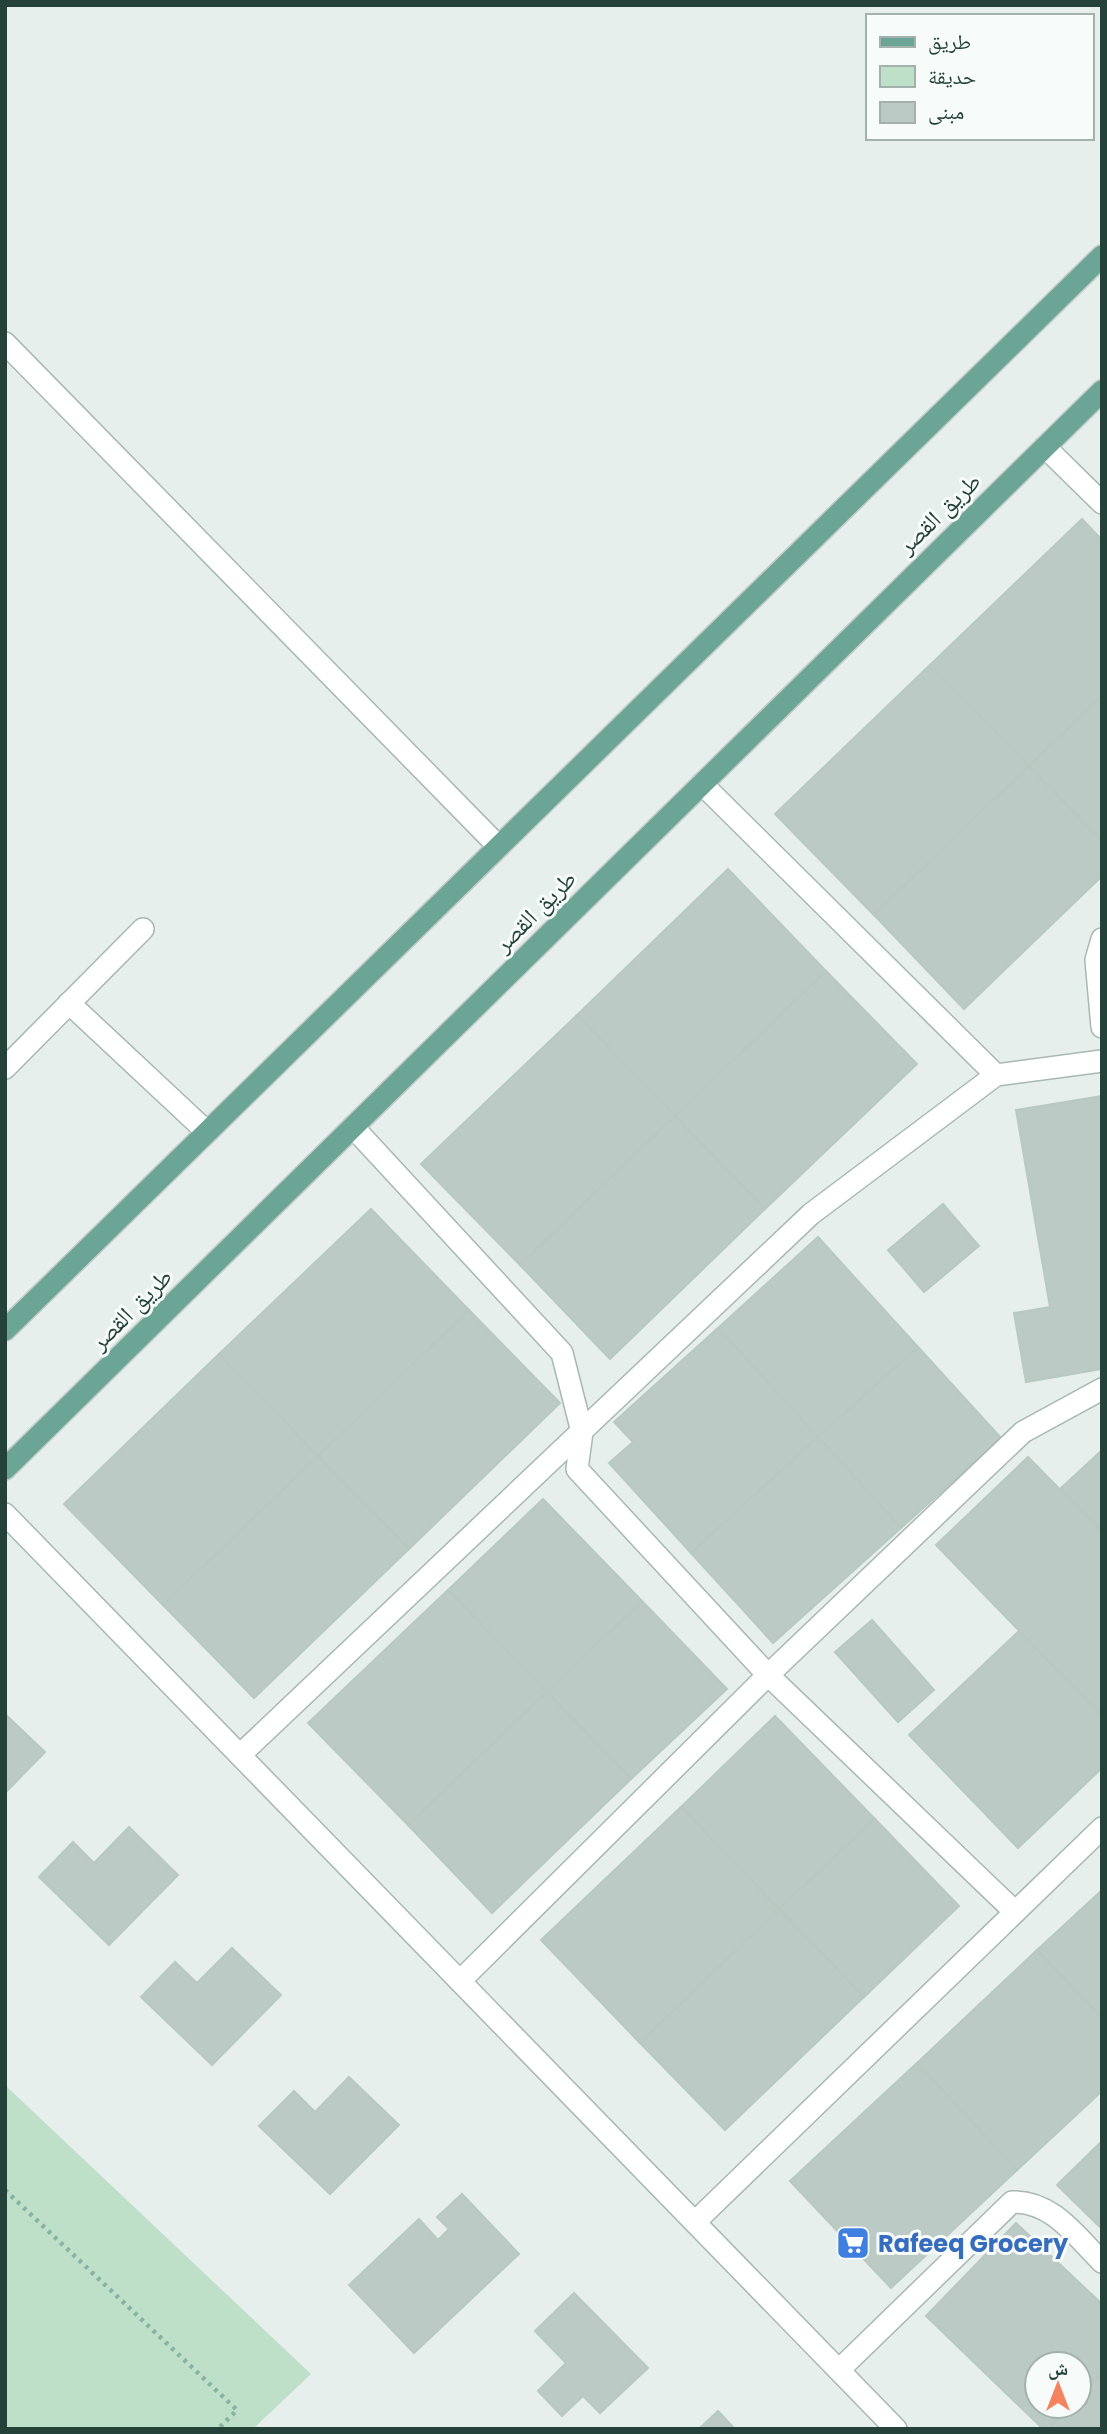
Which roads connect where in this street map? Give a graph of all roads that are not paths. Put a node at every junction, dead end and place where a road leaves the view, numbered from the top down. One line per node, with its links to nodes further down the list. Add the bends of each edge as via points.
1 (1102, 256): 7 (main road)
2 (5, 343): 7 (street)
3 (1102, 391): 4 (main road, طريق القصر)
4 (1045, 447): 5 (street); 6 (main road, طريق القصر)
5 (1102, 503)
6 (702, 783): 14 (street); 15 (main road, طريق القصر)
7 (498, 846): 16 (main road)
8 (143, 929): 10 (street)
9 (1102, 939): 11 (street, via 1096,960)
10 (69, 1003): 13 (street); 16 (street)
11 (1102, 1027)
12 (1102, 1061): 14 (street)
13 (5, 1068)
14 (996, 1075): 19 (street, via 811,1214)
15 (353, 1127): 19 (street, via 562,1353); 20 (main road, طريق القصر)
16 (206, 1132): 17 (main road)
17 (5, 1330)
18 (1102, 1389): 22 (street, via 1023,1432)
19 (582, 1432): 22 (street, via 577,1469); 23 (street)
20 (5, 1469)
21 (5, 1514): 23 (street)
22 (768, 1675): 25 (street); 26 (street)
23 (240, 1755): 26 (street)
24 (1102, 1828): 25 (street)
25 (1015, 1912): 27 (street)
26 (460, 1981): 27 (street)
27 (695, 2222): 29 (street)
28 (1102, 2262): 29 (street, via 1048,2210 1030,2202 1012,2202)
29 (839, 2370): 30 (street)
30 (896, 2429)

